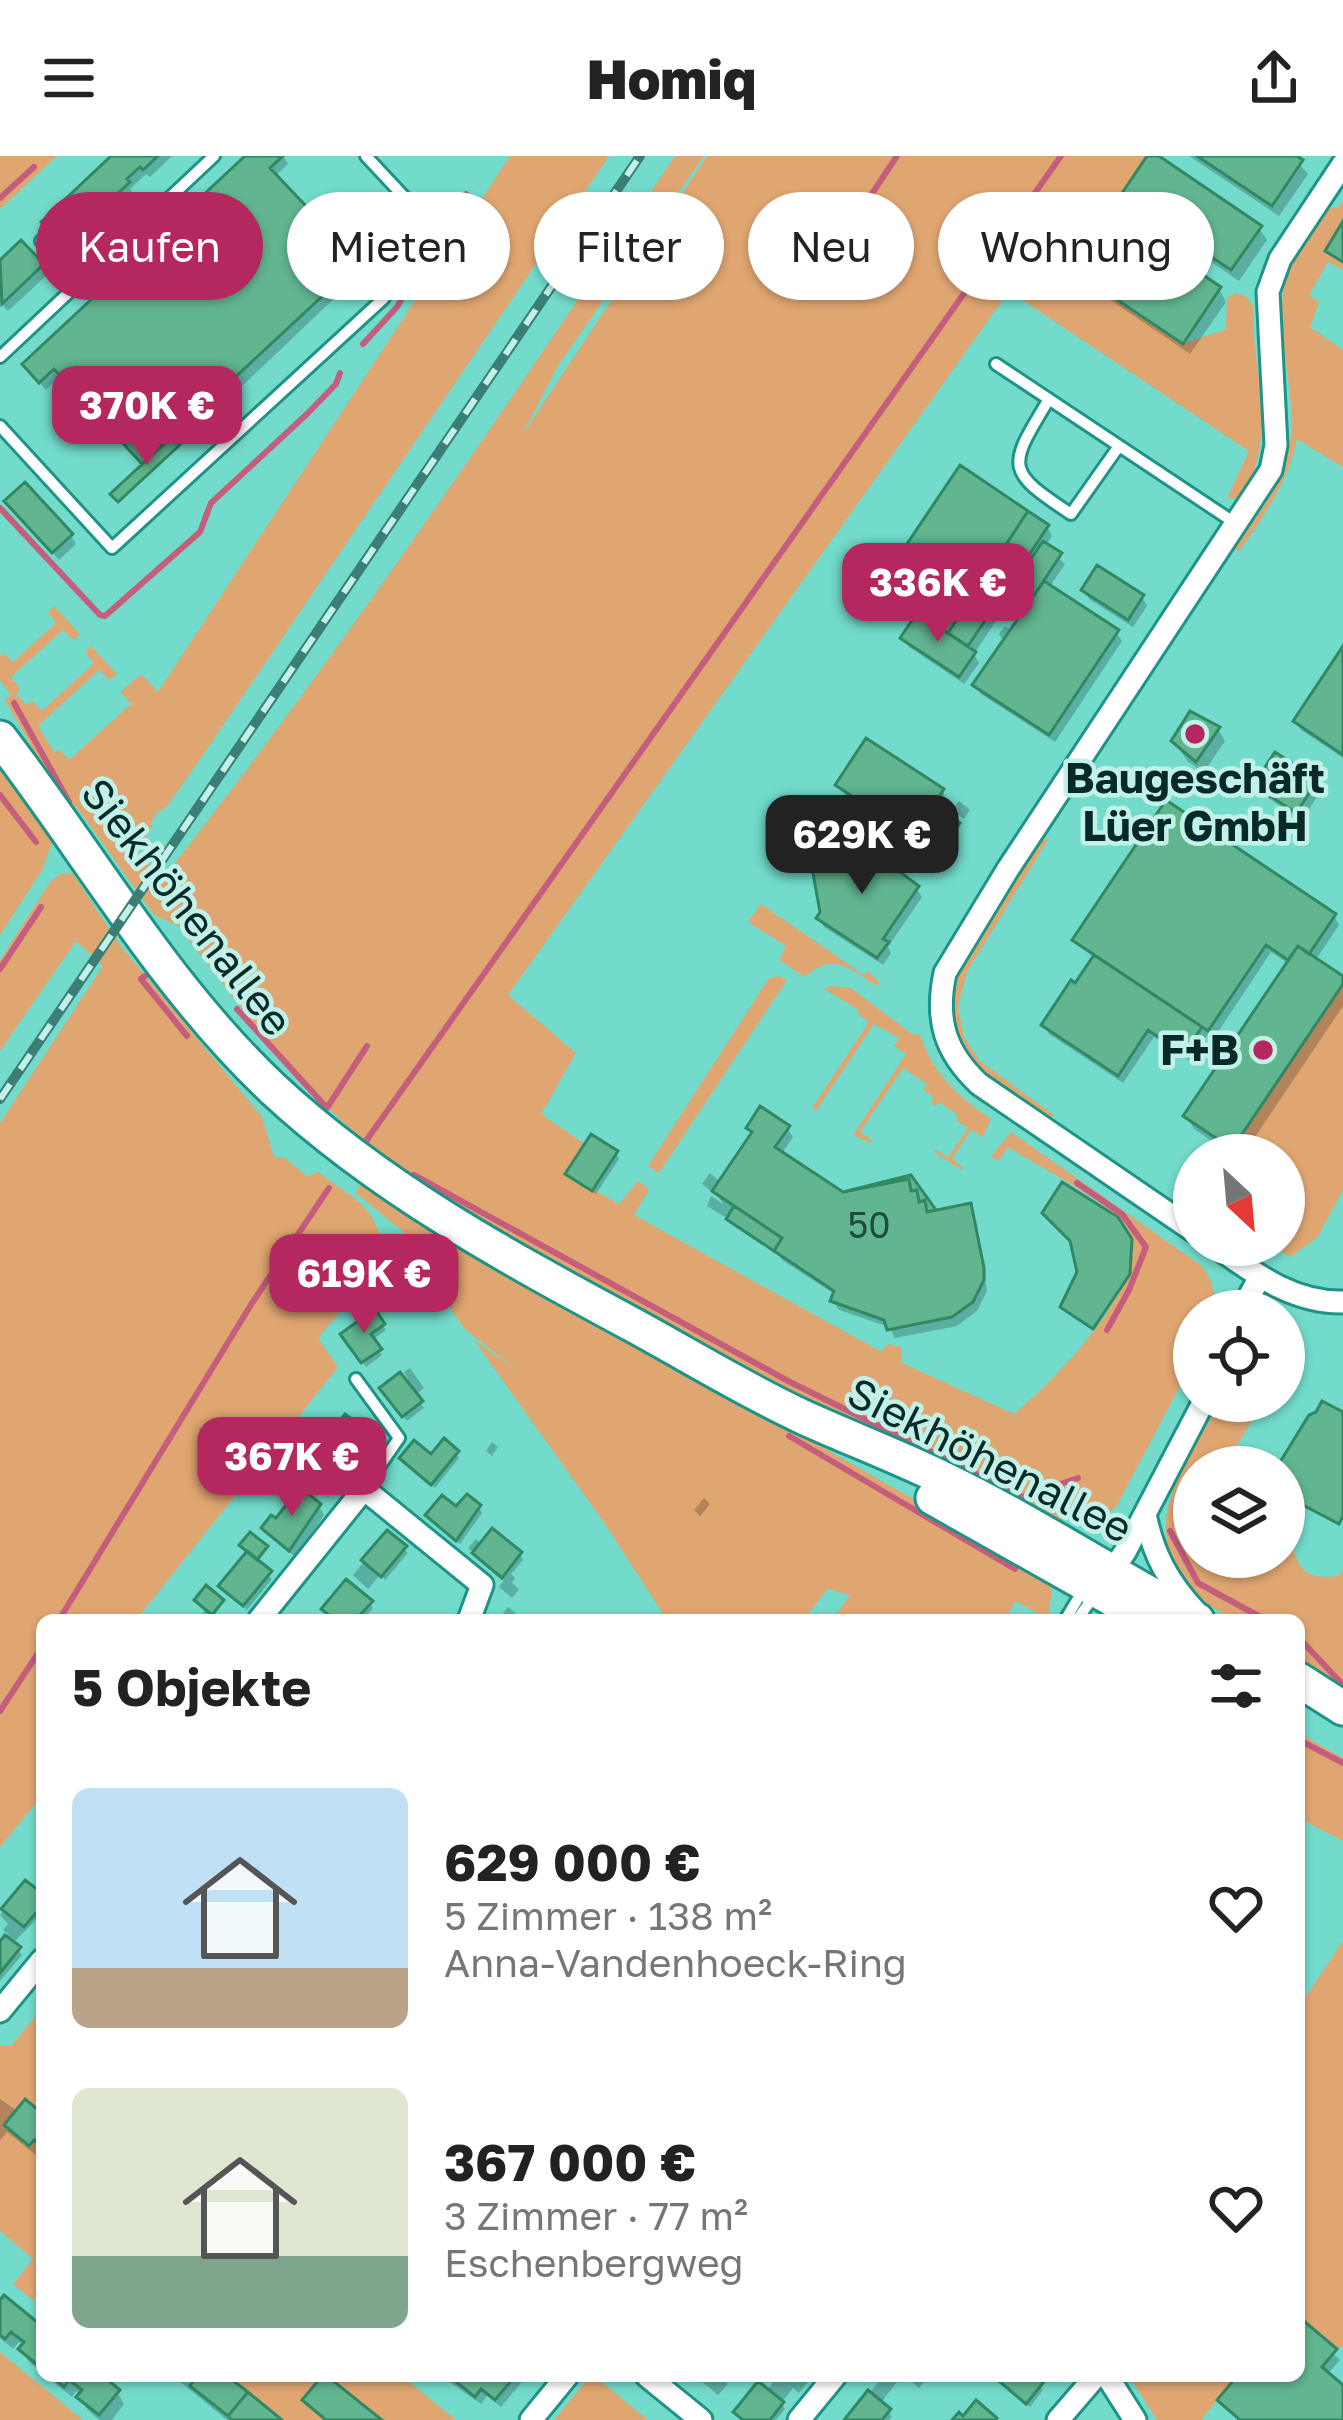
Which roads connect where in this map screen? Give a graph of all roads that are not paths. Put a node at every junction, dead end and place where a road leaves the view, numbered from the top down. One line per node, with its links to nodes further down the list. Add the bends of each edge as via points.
1 (214, 156): 4 (lane)
2 (366, 156): 9 (lane, via 422,216 384,298 112,548)
3 (1343, 164): 11 (street, via 1280,259 1268,292 1276,446)
4 (176, 192)
5 (61, 300): 6 (lane)
6 (0, 357)
7 (996, 364): 8 (lane)
8 (1049, 399): 10 (lane); 10 (lane, via 1019,460 1027,485 1071,514)
9 (0, 426)
10 (1119, 446): 11 (lane)
11 (1238, 525): 13 (street, via 945,973 939,1019 954,1056 980,1084)
12 (0, 738): 24 (main road, Siekhöhenallee, via 186,995 226,1043 331,1138 493,1248 805,1418 1058,1538)
13 (1173, 1217)
14 (1244, 1266): 15 (street)
15 (1264, 1280): 16 (street); 17 (street); 18 (street, via 1324,1303)
16 (1257, 1290)
17 (1260, 1290)
18 (1343, 1302)
19 (356, 1379): 22 (lane, via 399,1438)
20 (1180, 1422): 24 (street)
21 (1193, 1422): 23 (street)
22 (364, 1489): 25 (street); 26 (street, via 482,1585)
23 (1145, 1514): 24 (street); 31 (street, via 1162,1569)
24 (1099, 1577): 27 (lane); 28 (lane); 29 (main road, Siekhöhenallee); 30 (main road, Siekhöhenallee)
25 (264, 1614)
26 (471, 1614)
27 (1069, 1614)
28 (1080, 1614)
29 (1142, 1614)
30 (1186, 1614)
31 (1196, 1614)
32 (1305, 1684): 34 (main road)
33 (1305, 1702): 35 (main road)
34 (1343, 1708)
35 (1343, 1721)
36 (36, 1967): 37 (street)
37 (0, 2011)
38 (562, 2382): 43 (street)
39 (654, 2382): 44 (street)
40 (830, 2382): 45 (street)
41 (1091, 2382): 46 (street)
42 (1111, 2382): 47 (street)
43 (531, 2420)
44 (701, 2420)
45 (799, 2420)
46 (1058, 2420)
47 (1135, 2420)

